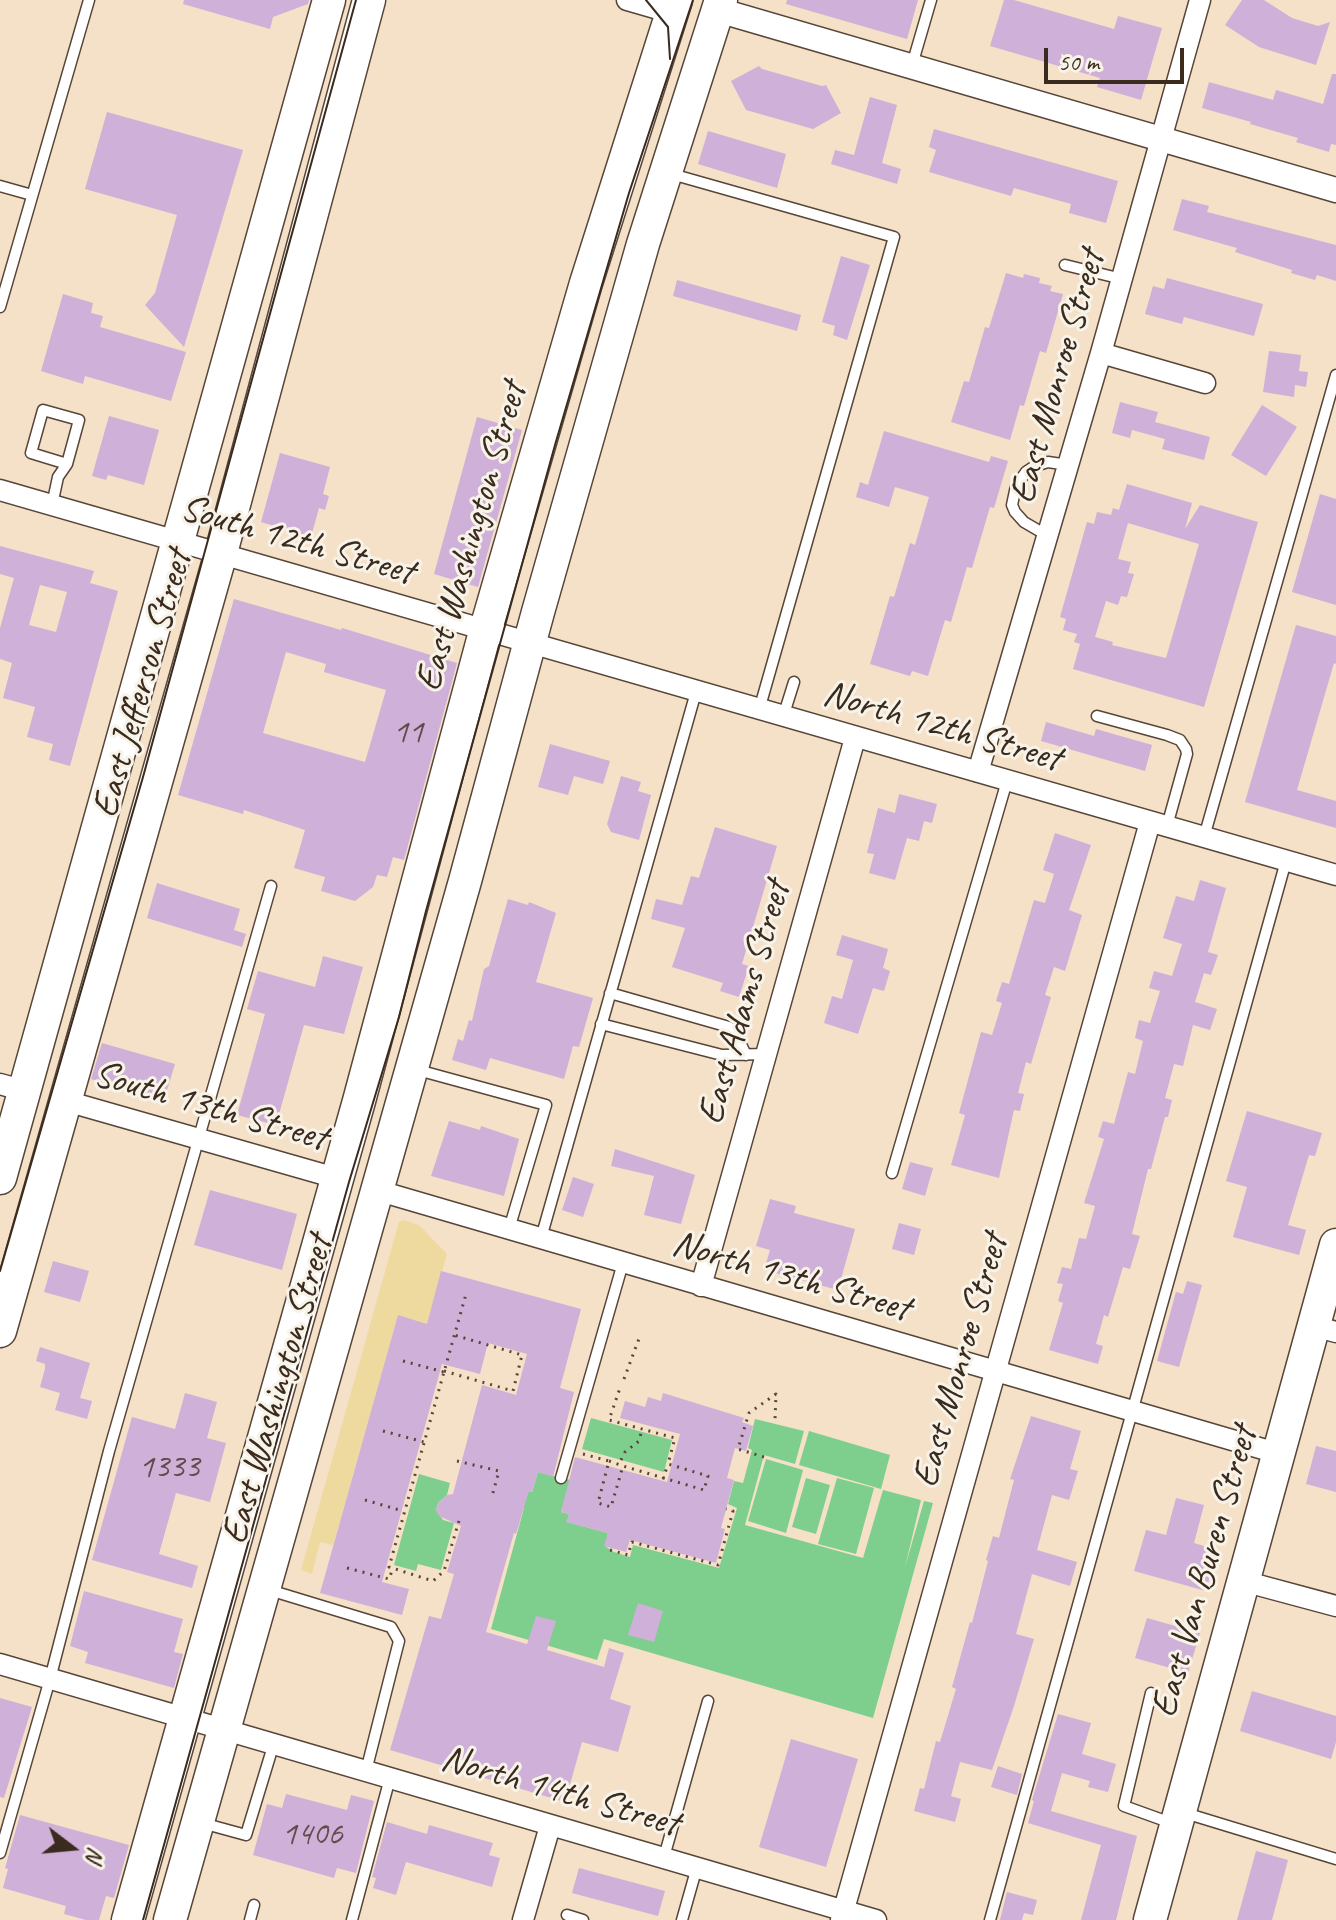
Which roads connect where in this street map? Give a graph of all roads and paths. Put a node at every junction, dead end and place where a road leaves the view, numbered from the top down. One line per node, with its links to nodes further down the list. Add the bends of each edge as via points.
1 (89, 0): 15 (lane)
2 (329, 0): 16 (main road, East Jefferson Street)
3 (369, 0): 9 (main road, East Jefferson Street)
4 (627, 0): 8 (street)
5 (931, 0): 10 (lane)
6 (1200, 0): 11 (street, East Monroe Street)
7 (719, 5): 10 (street); 12 (main road, East Washington Street)
8 (674, 6): 30 (main road, East Washington Street, via 586,283)
9 (353, 56): 16 (main road, East Jefferson Street); 29 (main road, East Jefferson Street)
10 (912, 67): 11 (street)
11 (1162, 140): 14 (street); 18 (street, East Monroe Street)
12 (666, 172): 31 (main road, East Washington Street); 34 (lane, via 894,237)
13 (0, 186): 15 (lane)
14 (1336, 190)
15 (32, 195): 19 (lane)
16 (267, 226): 28 (main road, East Jefferson Street)
17 (1065, 265): 18 (lane)
18 (1122, 279): 20 (street, East Monroe Street)
19 (0, 307)
20 (1101, 353): 22 (street); 24 (street, East Monroe Street)
21 (1336, 375): 41 (lane)
22 (1205, 383)
23 (67, 464): 23 (lane, via 79,420 43,410 31,453); 26 (lane)
24 (1068, 465): 27 (street, East Monroe Street); 27 (lane, via 1035,466 1016,486 1015,512)
25 (0, 490): 26 (street, South 12th Street)
26 (52, 505): 28 (street, South 12th Street)
27 (1048, 536): 38 (street, East Monroe Street)
28 (178, 541): 29 (street, South 12th Street); 50 (main road, East Jefferson Street)
29 (221, 553): 30 (street, South 12th Street); 51 (main road, East Jefferson Street)
30 (485, 632): 31 (street, South 12th Street); 52 (main road, East Washington Street)
31 (529, 644): 33 (street, North 12th Street); 44 (main road, East Washington Street)
32 (794, 682): 36 (lane)
33 (696, 692): 34 (street, North 12th Street); 46 (lane)
34 (759, 710): 36 (street, North 12th Street)
35 (1097, 716): 40 (lane, via 1167,735 1186,749)
36 (783, 717): 37 (street, North 12th Street)
37 (855, 738): 38 (street, North 12th Street); 48 (street, East Adams Street)
38 (978, 772): 39 (street, North 12th Street)
39 (1007, 781): 40 (street, North 12th Street); 54 (lane)
40 (1158, 824): 41 (street, North 12th Street); 71 (street, East Monroe Street)
41 (1204, 837): 42 (street, North 12th Street)
42 (1286, 861): 43 (street, North 12th Street); 75 (lane)
43 (1336, 875)
44 (465, 881): 49 (main road, East Washington Street); 52 (main road, East Washington Street)
45 (271, 886): 53 (lane)
46 (610, 993): 47 (lane); 48 (lane, via 729,1027)
47 (601, 1024): 48 (lane, via 722,1055); 60 (lane)
48 (756, 1054): 64 (street, East Adams Street)
49 (411, 1068): 58 (main road, East Washington Street); 59 (lane, via 546,1105)
50 (13, 1088): 55 (main road, East Jefferson Street)
51 (66, 1101): 53 (street, South 13th Street); 57 (main road, East Jefferson Street)
52 (359, 1101): 56 (main road, East Washington Street)
53 (199, 1139): 56 (street, South 13th Street); 102 (lane)
54 (892, 1173)
55 (0, 1178)
56 (336, 1178): 105 (main road, East Washington Street)
57 (41, 1190): 63 (main road); 67 (main road, East Jefferson Street)
58 (376, 1190): 59 (street, North 13th Street); 99 (main road, East Washington Street)
59 (509, 1229): 60 (street, North 13th Street)
60 (541, 1238): 62 (street, North 13th Street)
61 (1336, 1245): 66 (main road, East Van Buren Street)
62 (623, 1263): 64 (street, North 13th Street); 88 (lane)
63 (0, 1267)
64 (701, 1286): 71 (street, North 13th Street)
65 (466, 1294): 68 (path)
66 (1325, 1329): 81 (main road, East Van Buren Street)
67 (0, 1331)
68 (454, 1335): 72 (path); 72 (path, via 522,1355 513,1391)
69 (640, 1336): 73 (path)
70 (403, 1361): 72 (path)
71 (994, 1371): 75 (street, North 13th Street); 119 (street, East Monroe Street)
72 (444, 1372): 79 (path)
73 (624, 1379)
74 (620, 1388): 77 (path, via 609,1420)
75 (1133, 1412): 81 (street, North 13th Street); 128 (lane)
76 (775, 1420): 82 (path, via 776,1394 749,1413 738,1449)
77 (642, 1429): 83 (path, via 639,1441); 86 (path, via 675,1438)
78 (383, 1431): 79 (path)
79 (424, 1442): 93 (path)
80 (580, 1453): 85 (path)
81 (1280, 1454): 98 (main road, East Van Buren Street)
82 (764, 1457)
83 (621, 1460)
84 (457, 1461): 90 (path, via 499,1471)
85 (609, 1461): 87 (path); 87 (path, via 598,1503 611,1507)
86 (668, 1464): 89 (path); 89 (path, via 708,1476 704,1490)
87 (623, 1466): 89 (path)
88 (561, 1478)
89 (663, 1479)
90 (492, 1496)
91 (365, 1500): 93 (path)
92 (726, 1509): 95 (path, via 733,1511 718,1565 632,1542 628,1555)
93 (405, 1511): 97 (path, via 389,1567)
94 (459, 1521): 97 (path, via 444,1571 433,1581)
95 (610, 1550)
96 (347, 1568): 97 (path, via 389,1579)
97 (393, 1568)
98 (1243, 1581): 100 (street); 110 (main road, East Van Buren Street)
99 (265, 1589): 106 (main road, East Washington Street); 108 (lane, via 391,1627 399,1641)
100 (1336, 1606)
101 (0, 1664): 102 (street, North 14th Street)
102 (50, 1679): 105 (street, North 14th Street); 113 (lane)
103 (1151, 1693): 110 (lane, via 1124,1806)
104 (708, 1701): 114 (lane)
105 (185, 1718): 106 (street, North 14th Street); 120 (main road, East Washington Street)
106 (224, 1729): 107 (street, North 14th Street); 111 (main road, East Washington Street)
107 (274, 1743): 108 (street, North 14th Street); 111 (lane, via 246,1835)
108 (366, 1771): 109 (street, North 14th Street)
109 (390, 1778): 112 (street, North 14th Street); 123 (lane)
110 (1178, 1818): 115 (lane); 129 (main road, East Van Buren Street)
111 (198, 1822): 121 (main road, East Washington Street)
112 (550, 1826): 114 (street, North 14th Street); 124 (street)
113 (0, 1853)
114 (664, 1857): 116 (street, North 14th Street)
115 (1336, 1859)
116 (697, 1867): 119 (street, North 14th Street); 126 (lane)
117 (254, 1905): 122 (lane)
118 (567, 1915): 125 (lane)
119 (842, 1915): 127 (street, North 14th Street)
120 (128, 1920)
121 (170, 1920)
122 (250, 1920)
123 (352, 1920)
124 (523, 1920)
125 (583, 1920)
126 (682, 1920)
127 (876, 1920)
128 (990, 1920)
129 (1150, 1920)

